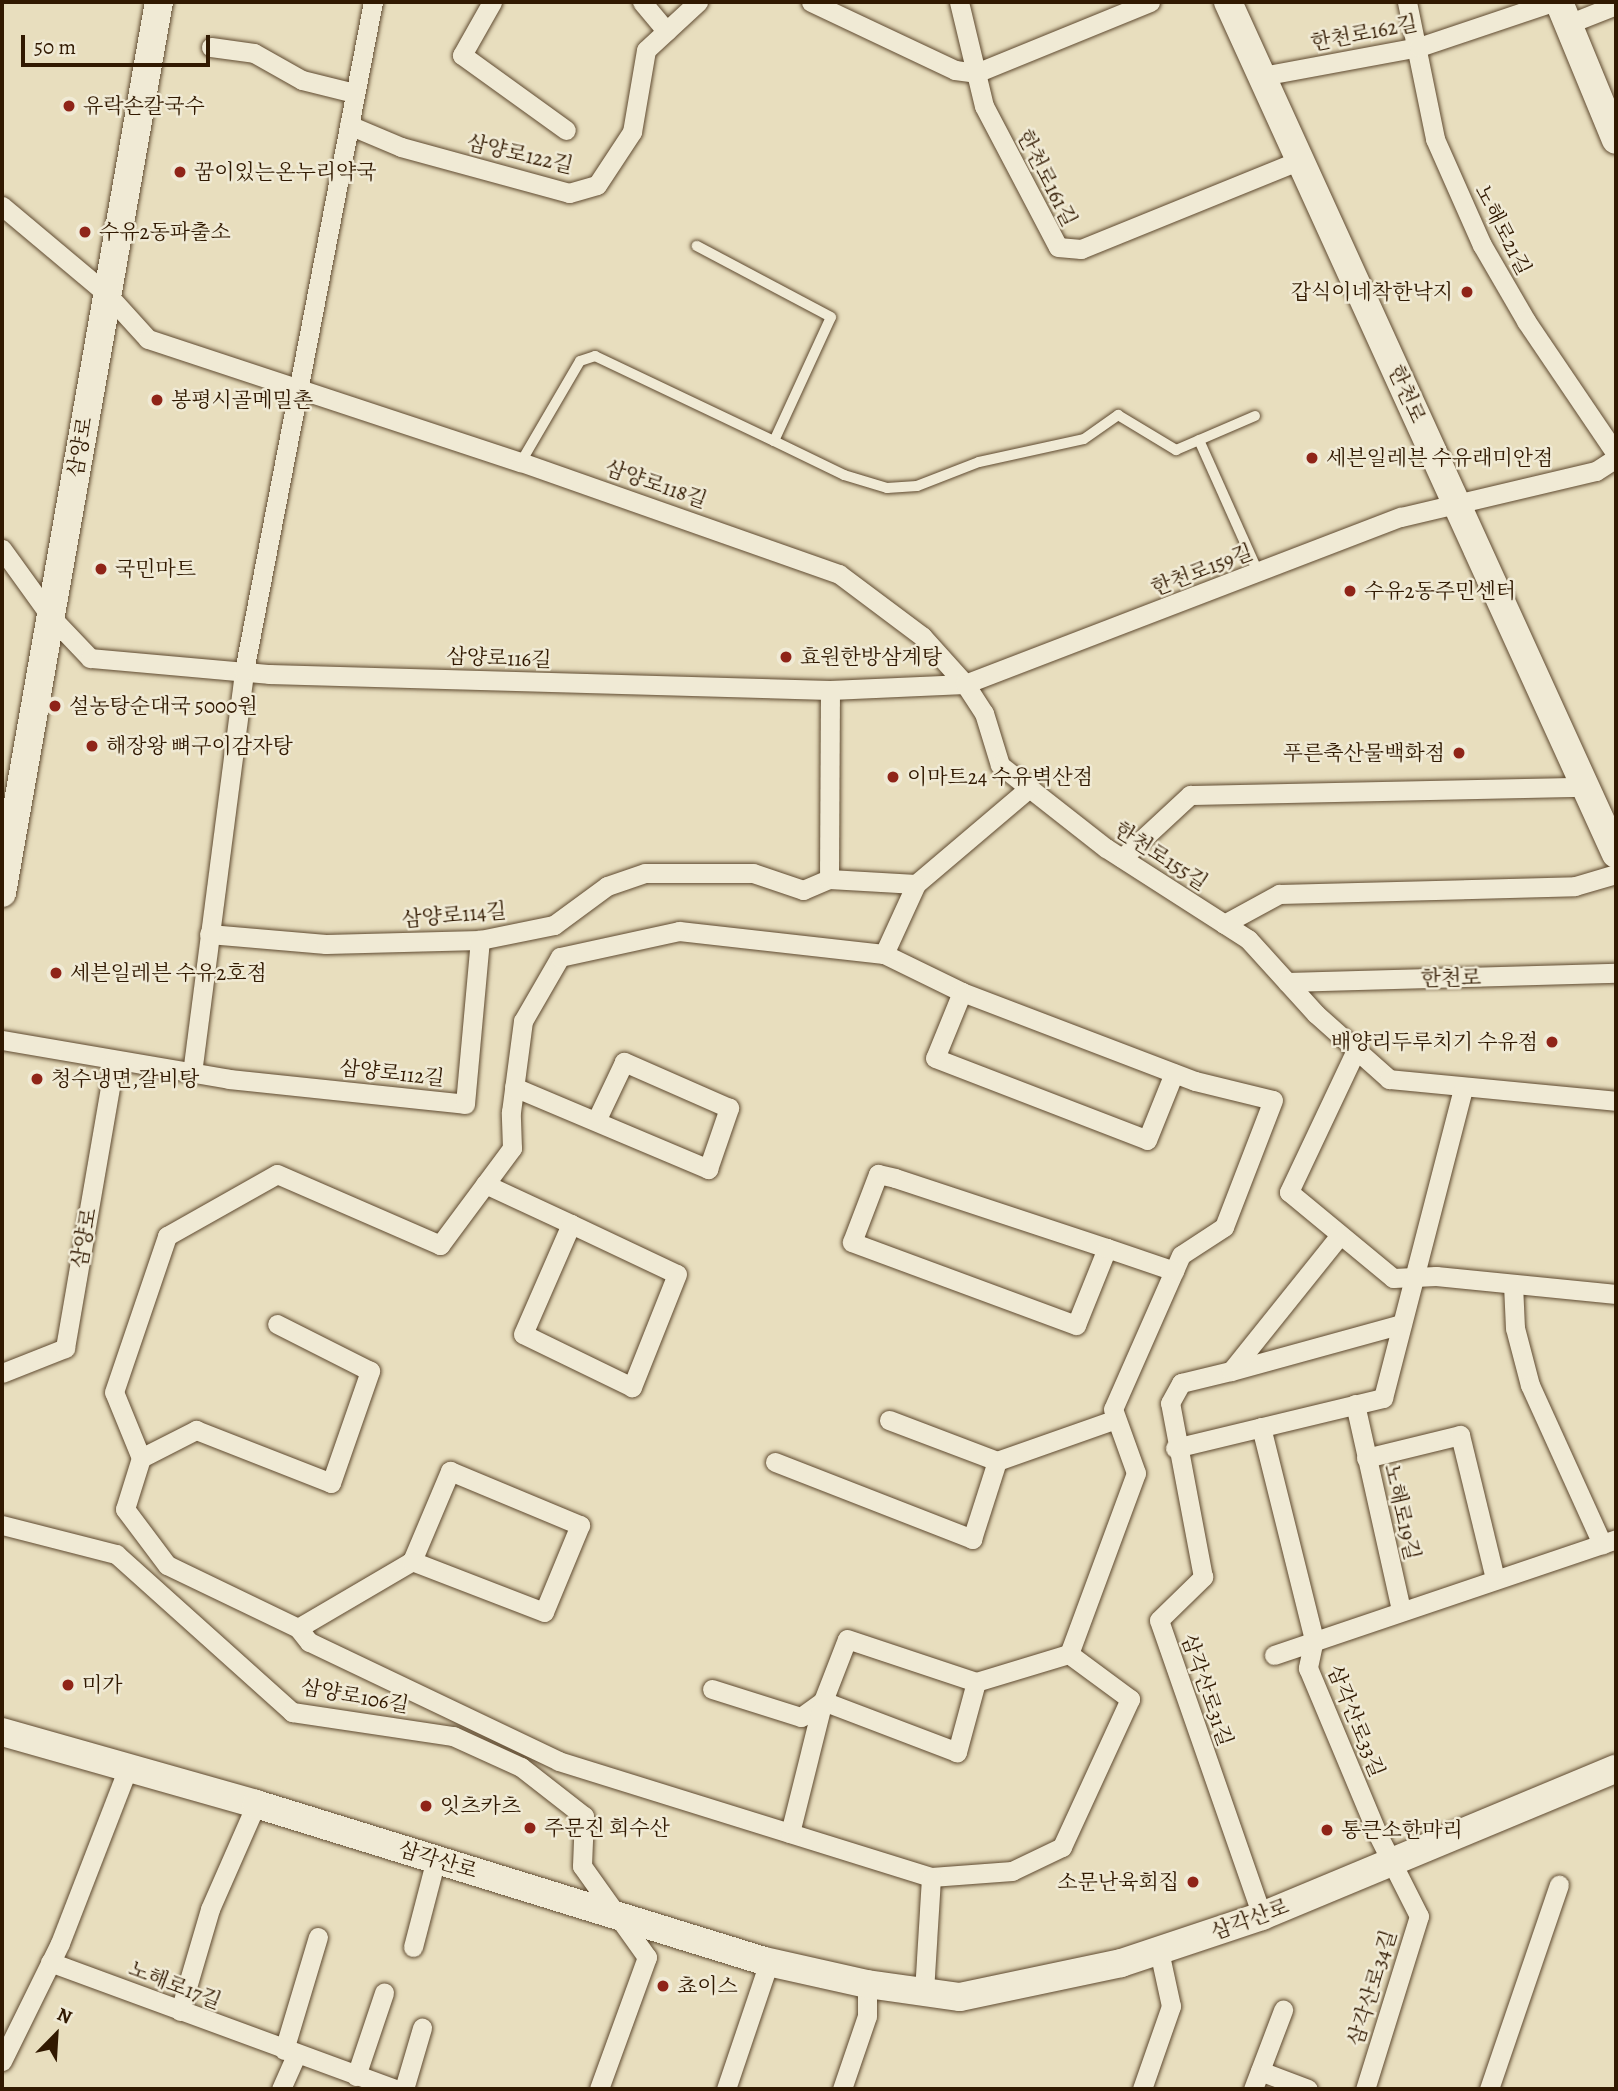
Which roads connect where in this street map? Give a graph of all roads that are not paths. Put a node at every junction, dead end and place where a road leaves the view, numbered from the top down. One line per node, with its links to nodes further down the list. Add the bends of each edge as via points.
1 (159, 2): 25 (street, 삼양로)
2 (373, 2): 18 (street)
3 (492, 2): 20 (street, via 462,55)
4 (642, 2): 13 (street)
5 (698, 2): 13 (street, 삼양로122길)
6 (811, 2): 16 (street, via 955,70)
7 (959, 2): 16 (street, 한천로161길)
8 (1150, 2): 16 (street)
9 (1228, 2): 17 (street, 한천로)
10 (1407, 2): 15 (street, 노해로21길)
11 (1616, 5): 12 (street, 한천로162길)
12 (1560, 9): 15 (street, 한천로162길); 21 (street)
13 (666, 31): 19 (street, 삼양로122길, via 646,50 632,132 597,185 569,192 401,147)
14 (211, 47): 18 (street, via 254,53 302,80)
15 (1419, 47): 17 (street, 한천로162길); 30 (street, 노해로21길, via 1435,139 1482,246)
16 (976, 73): 22 (street, 한천로161길, via 984,106 1058,247 1081,248)
17 (1262, 76): 22 (street, 한천로)
18 (354, 93): 19 (street)
19 (348, 125): 26 (street)
20 (566, 130)
21 (1616, 140)
22 (1300, 160): 32 (street, 한천로)
23 (2, 206): 25 (street, 삼양로118길)
24 (697, 246): 29 (lane, via 831,317)
25 (107, 293): 26 (street, 삼양로118길, via 148,339); 35 (street, 삼양로)
26 (297, 387): 31 (street, 삼양로118길); 36 (street)
27 (1255, 415): 28 (lane)
28 (1199, 440): 29 (lane, via 1176,450 1118,415 1084,439 979,462 917,486 887,488 844,475); 34 (lane)
29 (774, 441): 31 (lane, via 595,356 580,361)
30 (1616, 456): 32 (street, 한천로159길, via 1596,471)
31 (521, 461): 37 (street, 삼양로118길, via 839,574 922,636)
32 (1457, 504): 34 (street, 한천로159길, via 1401,517); 39 (street, 한천로)
33 (2, 549): 35 (street, 삼양로116길)
34 (1258, 572): 37 (street, 한천로159길)
35 (51, 617): 36 (street, 삼양로116길, via 90,658); 46 (street, 삼양로)
36 (244, 671): 38 (street, 삼양로116길); 48 (street)
37 (965, 684): 38 (street, 삼양로116길); 40 (street, 한천로155길, via 984,713 1000,765)
38 (830, 690): 44 (street)
39 (1586, 787): 41 (street, 한천로); 42 (street, via 1190,795)
40 (1029, 788): 42 (street, 한천로155길); 45 (street)
41 (1616, 854)
42 (1122, 858): 47 (street, 한천로155길)
43 (1616, 874): 47 (street, via 1575,886 1279,894)
44 (830, 879): 45 (street, 삼양로114길); 49 (street, 삼양로114길, via 803,890 752,873 645,873 607,886 554,925)
45 (916, 884): 50 (street)
46 (2, 893)
47 (1224, 924): 52 (street, 한천로155길, via 1248,939)
48 (209, 934): 49 (street, 삼양로114길, via 326,944); 57 (street)
49 (480, 940): 57 (street, 삼양로112길, via 465,1104)
50 (884, 954): 53 (street); 59 (street, via 761,944 679,931 560,957 523,1021)
51 (1616, 973): 52 (street, 한천로)
52 (1287, 982): 55 (street, 한천로155길)
53 (962, 992): 58 (street); 58 (street, via 935,1058 1147,1140)
54 (2, 1040): 56 (street, 삼양로112길)
55 (1356, 1050): 60 (street, 한천로155길, via 1389,1079); 65 (street, via 1289,1192)
56 (115, 1060): 57 (street, 삼양로112길); 74 (street, 삼양로, via 65,1348)
57 (192, 1073)
58 (1174, 1073): 67 (street, via 1273,1100 1224,1227 1181,1255)
59 (514, 1087): 62 (street); 63 (street, via 512,1148)
60 (1463, 1088): 61 (street, 한천로155길); 68 (street)
61 (1616, 1101)
62 (596, 1121): 62 (street, via 708,1169 729,1108 624,1062)
63 (485, 1184): 64 (street); 80 (street, via 440,1245 277,1174 167,1236 114,1392)
64 (571, 1224): 64 (street, via 677,1274 632,1387 523,1334)
65 (1339, 1236): 68 (street, via 1393,1278); 73 (street)
66 (1107, 1248): 66 (street, via 878,1174 852,1242 1076,1325); 67 (street)
67 (1174, 1271): 76 (street, via 1112,1409)
68 (1414, 1279): 69 (street, via 1436,1276); 72 (street)
69 (1513, 1284): 70 (street); 85 (street, via 1515,1328 1530,1385)
70 (1616, 1294)
71 (277, 1324): 80 (street, via 370,1371 331,1483 196,1430)
72 (1402, 1324): 73 (street, 삼각산로31길); 75 (street, via 1383,1398)
73 (1231, 1371): 79 (street, 삼각산로31길, via 1181,1383 1170,1403)
74 (2, 1373)
75 (1355, 1405): 78 (street); 81 (street)
76 (1116, 1419): 82 (street); 91 (street, via 1136,1473)
77 (889, 1420): 82 (street)
78 (1261, 1427): 79 (street); 90 (street, 삼각산로33길)
79 (1175, 1448): 106 (street, 삼각산로31길, via 1203,1577 1159,1620)
80 (141, 1458): 89 (street, via 125,1509 167,1565)
81 (1366, 1458): 87 (street, 노해로19길, via 1460,1435); 88 (street, 노해로19길)
82 (998, 1461): 83 (street, via 972,1539)
83 (775, 1462)
84 (2, 1525): 105 (street, 삼양로106길, via 117,1554 292,1712 453,1735 521,1767 583,1816 582,1866)
85 (1609, 1542): 87 (street)
86 (412, 1561): 86 (street, via 450,1471 580,1525 544,1612); 89 (street)
87 (1495, 1579): 88 (street)
88 (1401, 1610): 90 (street)
89 (298, 1628): 100 (street, via 309,1642 559,1761)
90 (1314, 1639): 92 (street); 102 (street, 삼각산로33길, via 1308,1668)
91 (1069, 1654): 93 (street); 103 (street, via 1130,1699 1062,1847 1012,1871)
92 (1274, 1655)
93 (976, 1682): 95 (street, via 847,1639); 95 (street, via 957,1752)
94 (712, 1689): 95 (street, via 801,1717)
95 (823, 1701): 100 (street)
96 (2, 1732): 97 (street, 삼각산로)
97 (128, 1768): 99 (street, 삼각산로); 110 (street)
98 (1616, 1769): 102 (street, 삼각산로)
99 (257, 1804): 101 (street, 삼각산로); 116 (street, via 209,1909)
100 (790, 1833): 103 (street)
101 (436, 1859): 105 (street, 삼각산로); 108 (street)
102 (1394, 1863): 106 (street, 삼각산로); 130 (street, 삼각산로34길, via 1419,1916)
103 (931, 1877): 113 (street)
104 (1559, 1885): 131 (street)
105 (619, 1916): 111 (street, 삼각산로); 125 (street, via 647,1957)
106 (1262, 1916): 109 (street, 삼각산로)
107 (318, 1937): 118 (street)
108 (413, 1947)
109 (1159, 1951): 113 (street, 삼각산로, via 986,1995); 128 (street, via 1171,2006)
110 (50, 1962): 116 (street, 노해로17길); 119 (street)
111 (769, 1962): 112 (street, 삼각산로); 126 (street)
112 (867, 1984): 113 (street, 삼각산로); 127 (street, via 867,2016)
113 (924, 1992)
114 (384, 1993): 120 (street)
115 (1283, 2010): 121 (street)
116 (180, 2011): 118 (street, 노해로17길)
117 (422, 2028): 124 (street)
118 (290, 2053): 120 (street, 노해로17길); 122 (street)
119 (2, 2061)
120 (356, 2076): 123 (street, 노해로17길)
121 (1257, 2080): 129 (street)
122 (281, 2089)
123 (396, 2089)
124 (404, 2089)
125 (599, 2089)
126 (726, 2089)
127 (842, 2089)
128 (1142, 2089)
129 (1308, 2089)
130 (1364, 2089)
131 (1489, 2089)

